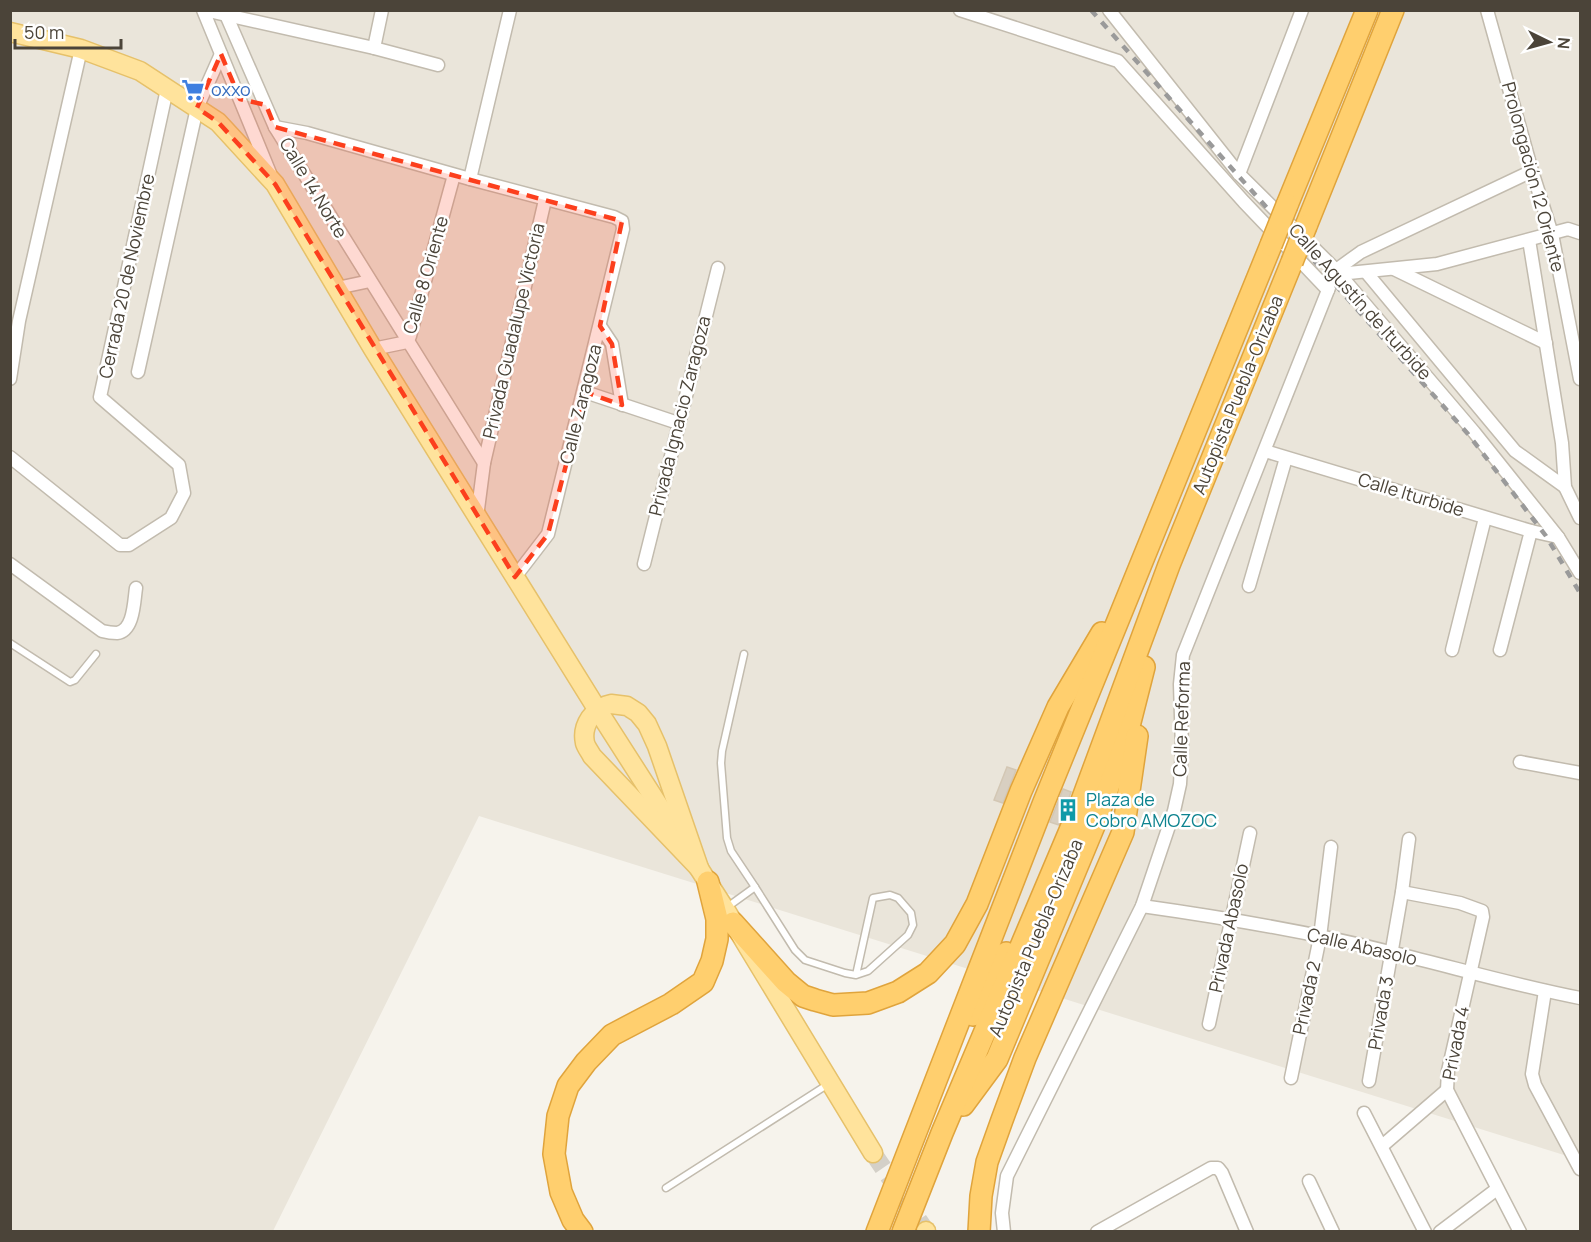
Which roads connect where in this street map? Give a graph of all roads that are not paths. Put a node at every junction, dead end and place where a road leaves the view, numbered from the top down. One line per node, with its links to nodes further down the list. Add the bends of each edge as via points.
1 (203, 10): 10 (street); 14 (street)
2 (382, 10): 12 (street)
3 (510, 10): 24 (street)
4 (960, 10): 37 (street, via 1118,61)
5 (1109, 10): 23 (street, Calle Agustín de Iturbide)
6 (1302, 10): 23 (street)
7 (1367, 10): 56 (highway, Autopista Puebla-Orizaba, bridge)
8 (1393, 10): 61 (highway, Autopista Puebla-Orizaba, bridge)
9 (1487, 10): 21 (street, Prolongación 12 Oriente)
10 (227, 17): 12 (street); 18 (street)
11 (10, 32): 13 (main road)
12 (374, 48): 15 (street)
13 (81, 49): 16 (main road, via 140,72); 43 (street, via 19,321)
14 (221, 54): 17 (street); 19 (street)
15 (438, 65)
16 (167, 89): 19 (main road); 49 (street, Cerrada 20 de Noviembre, via 100,397 179,465 184,493 171,518 129,544 120,545)
17 (240, 99): 18 (street); 25 (street)
18 (266, 105): 20 (street)
19 (197, 108): 25 (main road, via 218,122); 42 (street)
20 (275, 127): 22 (street, Calle 14 Norte); 35 (street, Calle 14 Norte)
21 (1532, 171): 29 (street, Prolongación 12 Oriente); 33 (street, via 1361,252)
22 (454, 174): 24 (street, Calle 14 Norte); 39 (street, Calle 8 Oriente)
23 (1239, 174): 33 (street, Calle Agustín de Iturbide)
24 (470, 180): 26 (street, Calle 14 Norte)
25 (275, 184): 36 (main road)
26 (545, 200): 27 (street, Calle 14 Norte); 51 (street, Privada Guadalupe Victoria)
27 (622, 221): 38 (street, Calle Zaragoza)
28 (1581, 233): 29 (street, via 1568,229)
29 (1552, 234): 30 (street); 44 (street, Prolongación 12 Oriente)
30 (1529, 240): 32 (street, via 1437,264); 40 (street)
31 (718, 268): 47 (street, Privada Ignacio Zaragoza)
32 (1394, 269): 34 (street); 40 (street)
33 (1338, 272): 34 (street); 37 (street, Calle Reforma); 58 (street, Calle Agustín de Iturbide)
34 (1366, 272): 52 (street, via 1515,451)
35 (370, 281): 36 (street); 39 (street, Calle 14 Norte)
36 (337, 288): 41 (main road)
37 (1328, 290): 48 (street, Calle Reforma)
38 (600, 326): 45 (street, Calle Zaragoza); 46 (street, via 612,344)
39 (407, 342): 41 (street, Calle 8 Oriente); 51 (street, Calle 14 Norte)
40 (1545, 343): 52 (street, via 1562,443)
41 (373, 348): 53 (main road)
42 (138, 372)
43 (10, 379)
44 (1581, 380)
45 (585, 392): 46 (street); 63 (street, Calle Zaragoza, via 548,534)
46 (622, 405): 47 (street)
47 (678, 423): 60 (street, Privada Ignacio Zaragoza)
48 (1265, 450): 50 (street, Calle Iturbide); 81 (street, Calle Reforma, via 1183,655 1180,784)
49 (10, 457)
50 (1286, 458): 54 (street, Calle Iturbide); 64 (street)
51 (484, 463): 53 (street, Privada Guadalupe Victoria)
52 (1565, 487): 55 (street)
53 (477, 516): 63 (main road)
54 (1485, 518): 57 (street, Calle Iturbide); 67 (street)
55 (1581, 518)
56 (1159, 524): 82 (highway, via 1114,613 1058,707 977,904 955,944 928,974 898,992 868,1003 833,1005 814,1000 786,982); 92 (highway, Autopista Puebla-Orizaba); 92 (highway, Autopista Puebla-Orizaba, via 1134,621 1021,924 969,1024)
57 (1531, 531): 58 (street, Calle Iturbide); 68 (street)
58 (1558, 537): 62 (street, Calle Agustín de Iturbide)
59 (10, 564): 65 (street, via 102,631 119,633 126,628)
60 (644, 564)
61 (1169, 565): 72 (highway, Autopista Puebla-Orizaba); 91 (highway, Autopista Puebla-Orizaba, via 1124,745); 98 (highway, Autopista Puebla-Orizaba, via 1077,814)
62 (1581, 573)
63 (515, 577): 71 (main road)
64 (1249, 586)
65 (136, 588)
66 (10, 644): 69 (lane, via 70,682)
67 (1452, 650)
68 (1500, 650)
69 (96, 654)
70 (744, 654): 79 (lane, via 721,763 727,838)
71 (597, 709): 78 (main road); 78 (main road, via 585,730 585,744 592,756); 78 (main road, via 611,704 627,706 647,724)
72 (1137, 735): 91 (highway, Autopista Puebla-Orizaba, via 1109,827 1049,969); 108 (highway, via 1123,832 1025,1058 987,1162)
73 (1520, 762): 74 (street)
74 (1581, 773)
75 (1250, 833): 83 (street, Privada Abasolo)
76 (1409, 839): 80 (street, Privada 3)
77 (1331, 847): 84 (street, Privada 2)
78 (703, 875): 82 (main road); 105 (highway, via 717,919 717,939 703,982 612,1035 568,1086 558,1116 554,1154 561,1192)
79 (755, 887): 82 (lane); 87 (lane, via 805,960)
80 (1402, 892): 85 (street, Privada 3); 86 (street, Privada 4, via 1482,910)
81 (1142, 906): 83 (street, Calle Abasolo); 109 (street, Calle Reforma, via 1007,1176 1002,1213)
82 (729, 916): 95 (main road)
83 (1231, 919): 84 (street, Calle Abasolo); 90 (street, Privada Abasolo)
84 (1320, 937): 85 (street, Calle Abasolo); 93 (street, Privada 2)
85 (1392, 952): 86 (street, Calle Abasolo); 94 (street, Privada 3)
86 (1471, 974): 88 (street, Calle Abasolo); 96 (street, Privada 4)
87 (856, 975): 87 (lane, via 873,898 898,898 911,913 913,926 868,971)
88 (1545, 991): 89 (street, Calle Abasolo); 101 (street, via 1532,1074)
89 (1581, 998)
90 (1209, 1024)
91 (997, 1059): 98 (highway, Autopista Puebla-Orizaba)
92 (942, 1062): 106 (highway, Autopista Puebla-Orizaba)
93 (1291, 1078)
94 (1369, 1081)
95 (830, 1082): 100 (main road); 103 (lane)
96 (1447, 1090): 99 (street); 104 (street, Privada 4)
97 (1364, 1113): 99 (street)
98 (942, 1133): 107 (highway, Autopista Puebla-Orizaba)
99 (1382, 1146): 113 (street)
100 (873, 1153)
101 (1581, 1169)
102 (1309, 1181): 112 (street)
103 (666, 1188)
104 (1497, 1189): 114 (street); 115 (street, Privada 4)
105 (582, 1232)
106 (877, 1232)
107 (903, 1232)
108 (979, 1232)
109 (1004, 1232)
110 (1097, 1232): 111 (street, via 1211,1168 1222,1173)
111 (1247, 1232)
112 (1333, 1232)
113 (1425, 1232)
114 (1440, 1232)
115 (1520, 1232)

